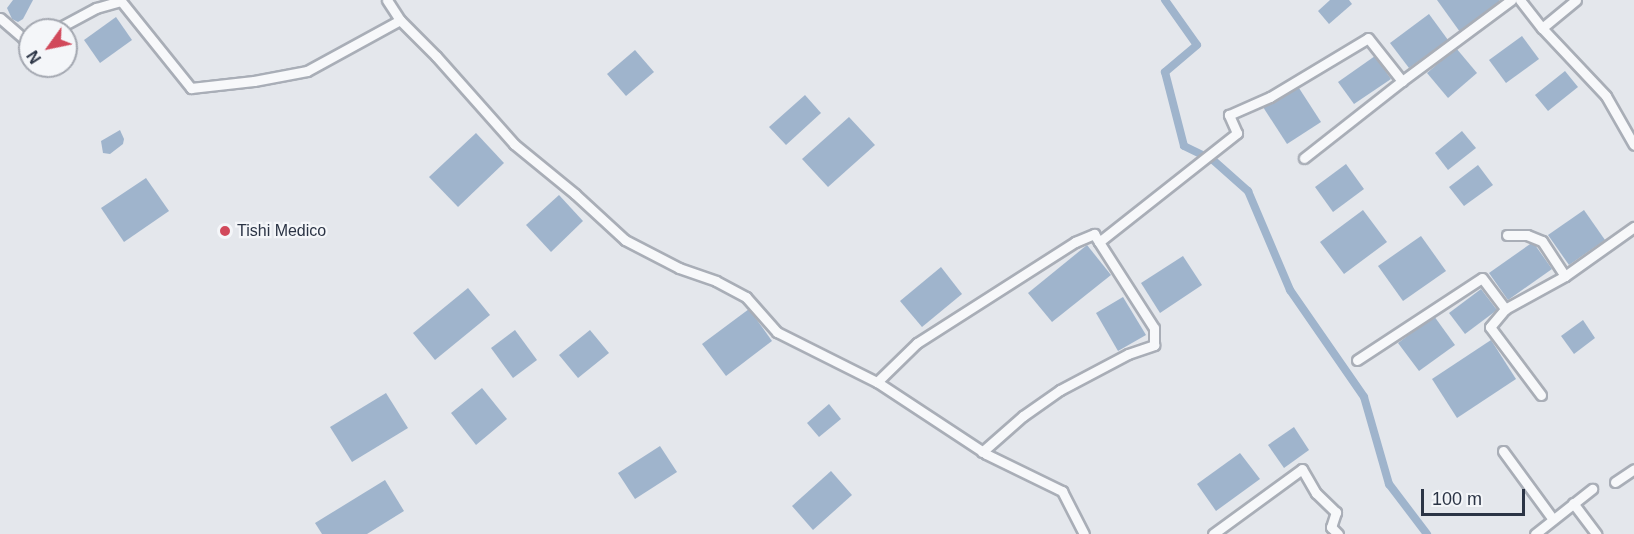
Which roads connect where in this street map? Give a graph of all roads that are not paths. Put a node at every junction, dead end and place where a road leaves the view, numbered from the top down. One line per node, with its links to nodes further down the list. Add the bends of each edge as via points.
1 (387, 0): 7 (street)
2 (1511, 0): 10 (street)
3 (1520, 0): 8 (street)
4 (1576, 0): 8 (street)
5 (0, 18): 9 (street)
6 (77, 18): 7 (street, via 121,1 191,88 307,71)
7 (400, 21): 19 (street, via 514,144 625,240 746,297 777,332)
8 (1542, 28): 11 (street, via 1606,96)
9 (18, 34)
10 (1402, 81): 12 (street); 15 (street, via 1368,38 1270,97 1228,116 1237,133)
11 (1634, 145)
12 (1304, 158)
13 (1634, 227): 16 (street)
14 (1507, 235): 16 (street, via 1542,241)
15 (1100, 242): 19 (street, via 1094,234 1075,242 917,343); 22 (street, via 1154,328 1154,345 1128,354 1060,390)
16 (1565, 276): 17 (street)
17 (1505, 309): 18 (street, via 1482,278); 20 (street, via 1490,327)
18 (1358, 360)
19 (878, 382): 22 (street)
20 (1541, 395)
21 (1503, 451): 27 (street)
22 (982, 452): 28 (street, via 1062,491)
23 (1634, 469): 24 (street)
24 (1615, 482)
25 (1592, 489): 26 (street)
26 (1573, 503): 27 (street); 32 (street)
27 (1552, 519): 31 (street)
28 (1084, 534)
29 (1213, 534): 30 (street, via 1302,469 1316,493 1336,512 1331,527)
30 (1338, 534)
31 (1535, 534)
32 (1596, 534)

